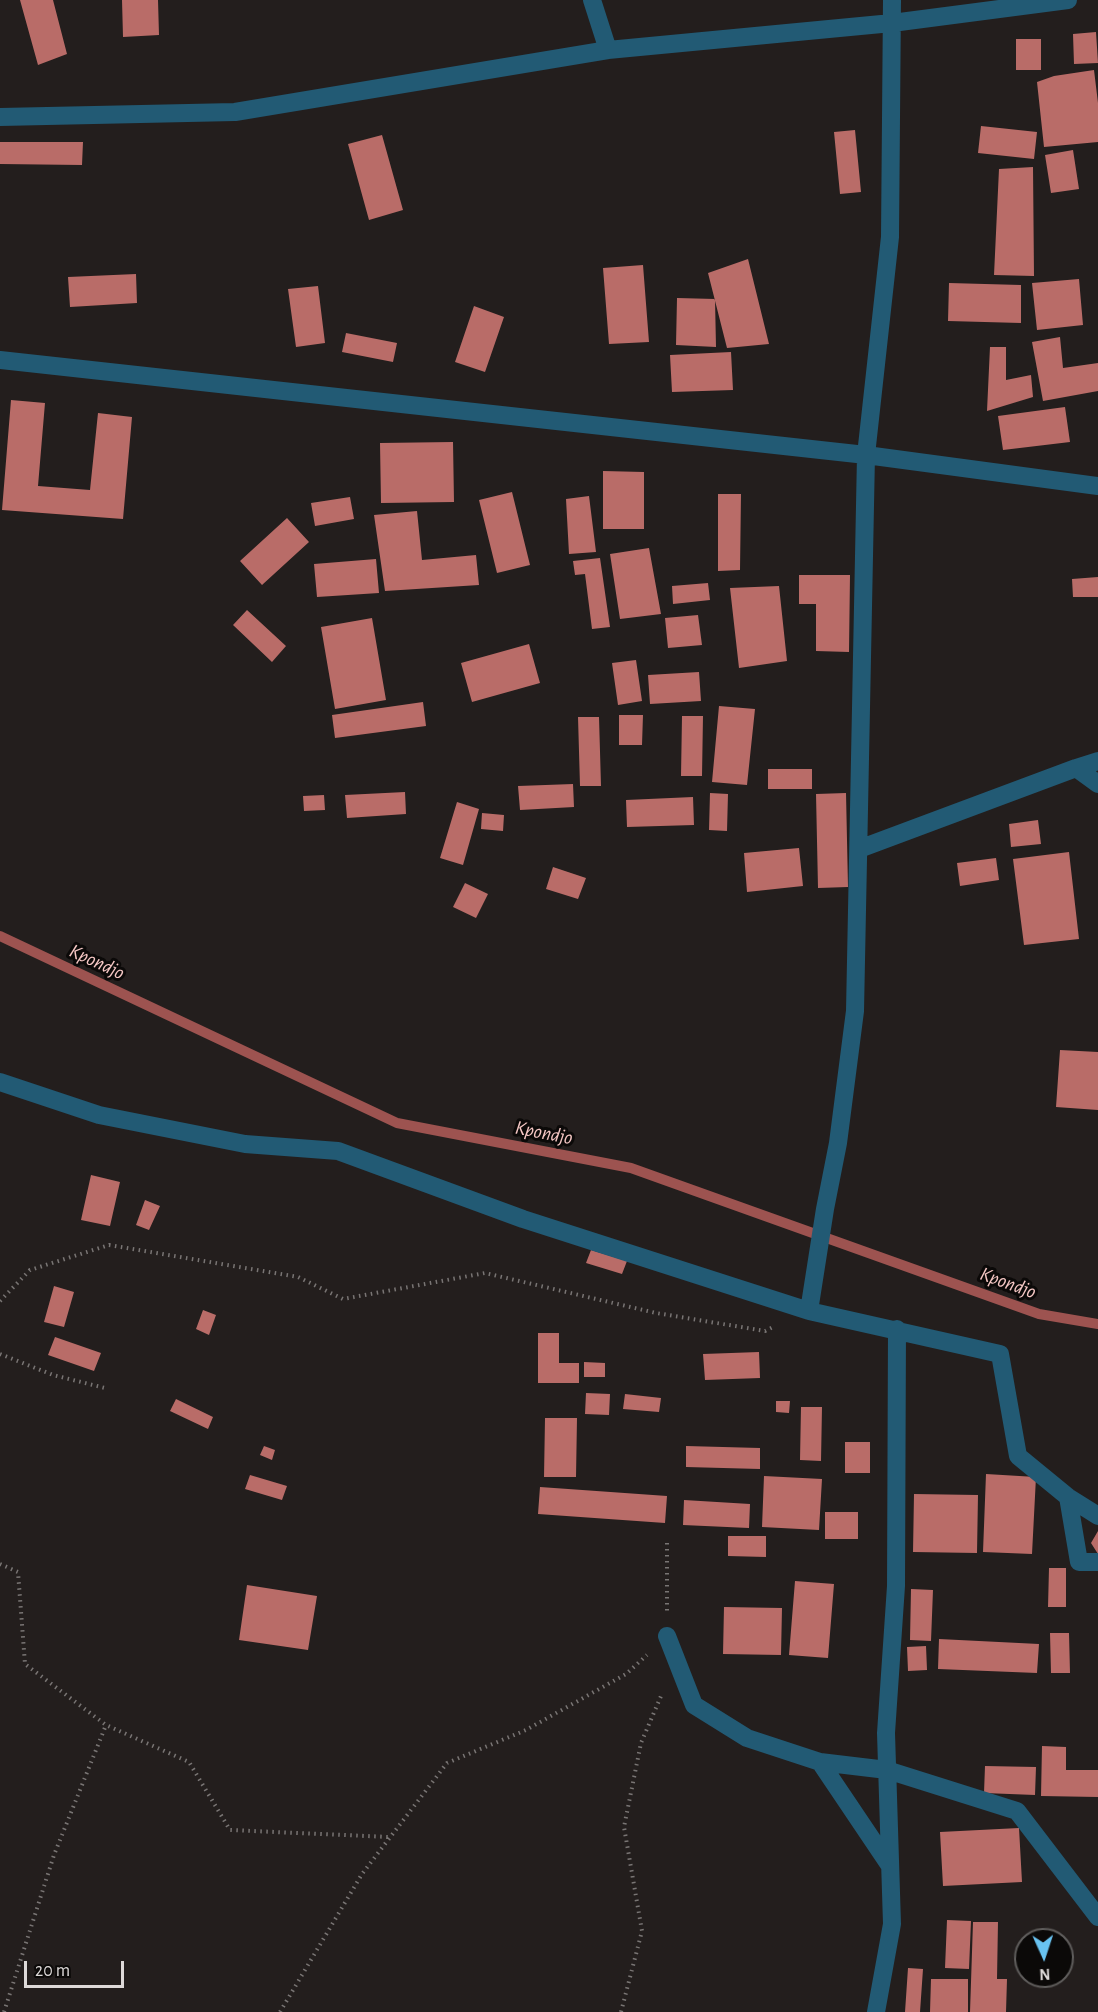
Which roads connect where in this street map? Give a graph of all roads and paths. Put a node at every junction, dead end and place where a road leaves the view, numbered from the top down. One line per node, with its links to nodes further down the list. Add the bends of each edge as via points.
1 (592, 0): 5 (street)
2 (892, 0): 4 (street)
3 (1068, 0): 4 (street)
4 (892, 23): 5 (street); 8 (street, via 890,237)
5 (608, 50): 6 (street, via 235,112)
6 (0, 117)
7 (0, 360): 8 (street)
8 (866, 455): 9 (street); 13 (street)
9 (1098, 486)
10 (1098, 761): 11 (street)
11 (1076, 768): 12 (street); 13 (street)
12 (1098, 784)
13 (859, 849): 16 (street, via 855,1011 838,1143)
14 (0, 1082): 16 (street, via 99,1115 245,1144 338,1151 523,1219)
15 (0, 1301): 16 (path, via 30,1270 109,1245 298,1277 343,1299 485,1273 606,1303 765,1331)
16 (809, 1311): 17 (street)
17 (897, 1329): 20 (street, via 1000,1354 1018,1456); 29 (street, via 896,1586)
18 (0, 1354): 19 (path, via 53,1375)
19 (105, 1388)
20 (1068, 1497): 21 (street); 23 (street, via 1079,1562)
21 (1098, 1516)
22 (666, 1543): 25 (path)
23 (1098, 1562)
24 (0, 1564): 27 (path, via 18,1572 25,1664)
25 (667, 1636): 26 (street); 30 (path, via 626,1674 526,1730 447,1763)
26 (676, 1660): 28 (street, via 694,1705 747,1738); 35 (path, via 641,1743 624,1827 642,1930)
27 (106, 1725): 30 (path, via 189,1762 230,1830); 33 (path, via 54,1854)
28 (820, 1762): 29 (street); 31 (street)
29 (887, 1770): 31 (street); 32 (street, via 1017,1811)
30 (390, 1838): 34 (path, via 362,1874)
31 (890, 1866): 36 (street, via 892,1924)
32 (1098, 1917)
33 (4, 2012)
34 (280, 2012)
35 (621, 2012)
36 (876, 2012)

